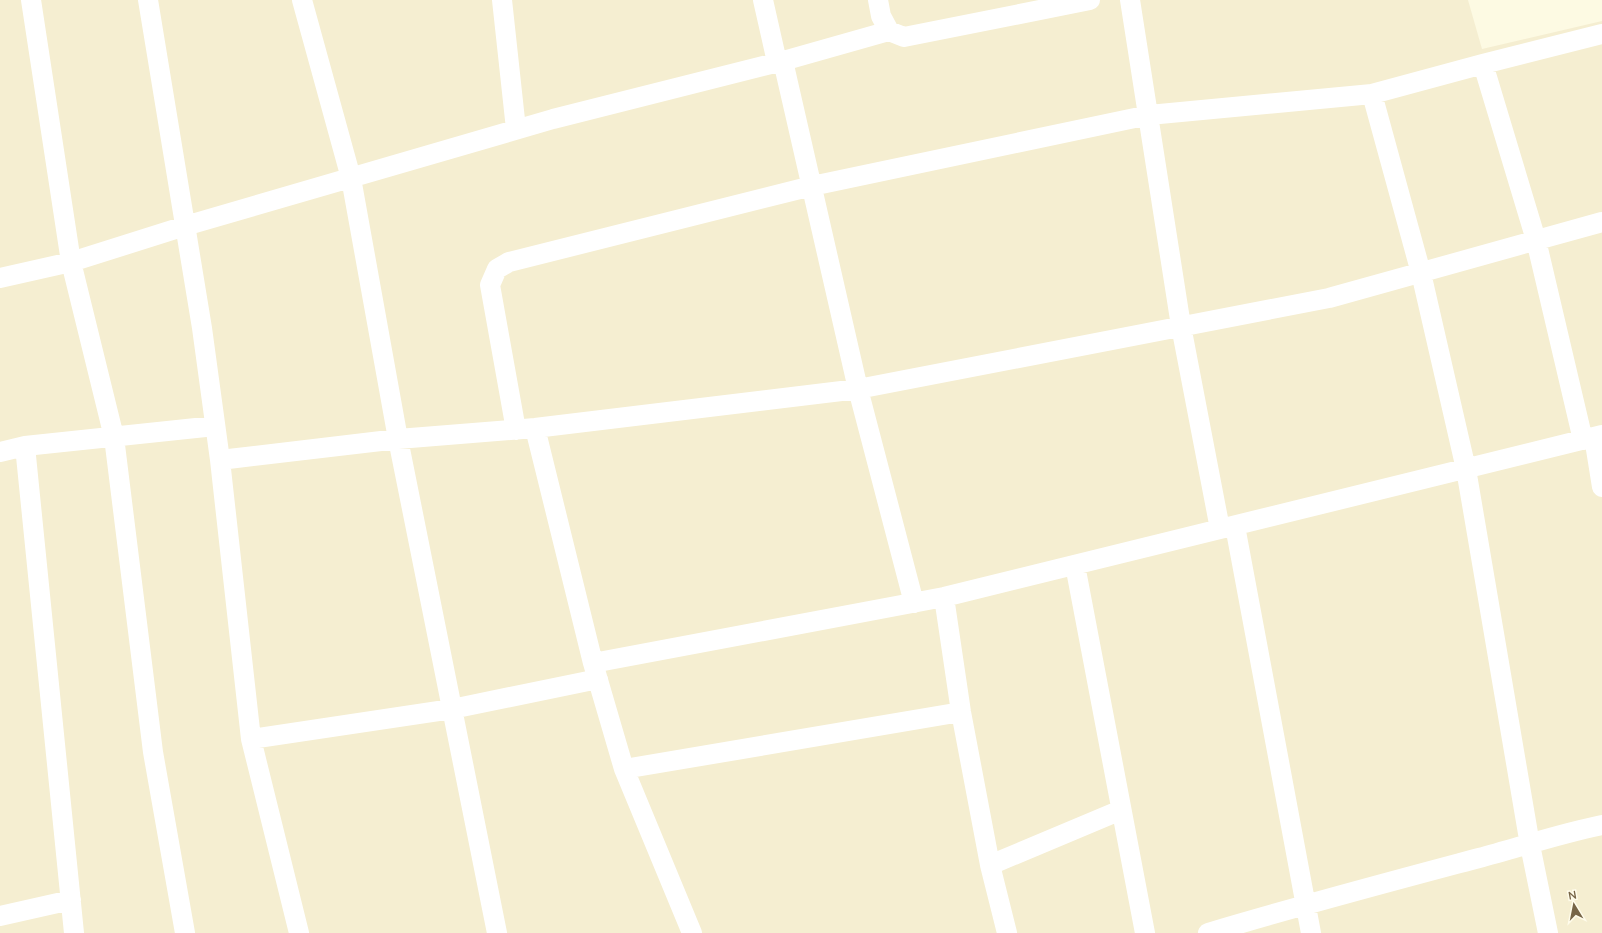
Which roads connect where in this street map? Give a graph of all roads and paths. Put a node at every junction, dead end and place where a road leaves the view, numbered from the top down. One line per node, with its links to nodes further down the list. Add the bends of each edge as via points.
1 (32, 0): 21 (street)
2 (148, 0): 19 (street)
3 (302, 0): 16 (street)
4 (502, 0): 15 (street)
5 (763, 0): 11 (street)
6 (878, 0): 9 (street, via 881,16)
7 (1090, 0): 9 (street, via 904,37)
8 (1130, 0): 14 (street)
9 (889, 31): 11 (street)
10 (1602, 34): 12 (street)
11 (780, 61): 15 (street); 17 (street)
12 (1484, 64): 13 (street); 20 (street)
13 (1372, 94): 14 (street); 22 (street)
14 (1149, 115): 17 (street); 24 (street)
15 (516, 129): 16 (street)
16 (351, 178): 19 (street); 30 (street)
17 (812, 186): 25 (street); 27 (street, via 509,262 497,269 490,285)
18 (1602, 222): 20 (street)
19 (186, 226): 21 (street); 26 (street)
20 (1536, 240): 22 (street); 29 (street)
21 (71, 262): 23 (street); 28 (street)
22 (1421, 273): 24 (street, via 1329,298); 34 (street)
23 (0, 278)
24 (1181, 326): 25 (street); 36 (street)
25 (858, 389): 27 (street); 39 (street)
26 (215, 426): 28 (street); 33 (street)
27 (525, 429): 30 (street); 40 (street)
28 (114, 437): 31 (street); 53 (street, via 153,752)
29 (1593, 437): 34 (street); 35 (street)
30 (398, 439): 33 (street); 41 (street)
31 (25, 446): 32 (street); 49 (street)
32 (0, 452)
33 (220, 460): 43 (street)
34 (1466, 469): 36 (street); 47 (street)
35 (1602, 487)
36 (1227, 527): 37 (street); 50 (street)
37 (1075, 565): 38 (street); 45 (street)
38 (944, 597): 39 (street); 42 (street)
39 (914, 602): 40 (street)
40 (596, 671): 41 (street); 44 (street)
41 (452, 710): 43 (street); 55 (street)
42 (961, 712): 44 (street); 48 (street)
43 (251, 739): 54 (street)
44 (624, 769): 56 (street)
45 (1121, 810): 48 (street); 58 (street)
46 (1602, 825): 47 (street)
47 (1530, 845): 50 (street); 61 (street)
48 (990, 865): 57 (street)
49 (71, 900): 51 (street); 52 (street)
50 (1306, 904): 59 (street); 60 (street)
51 (0, 916)
52 (74, 933)
53 (185, 933)
54 (299, 933)
55 (497, 933)
56 (692, 933)
57 (1007, 933)
58 (1145, 933)
59 (1208, 933)
60 (1311, 933)
61 (1548, 933)

